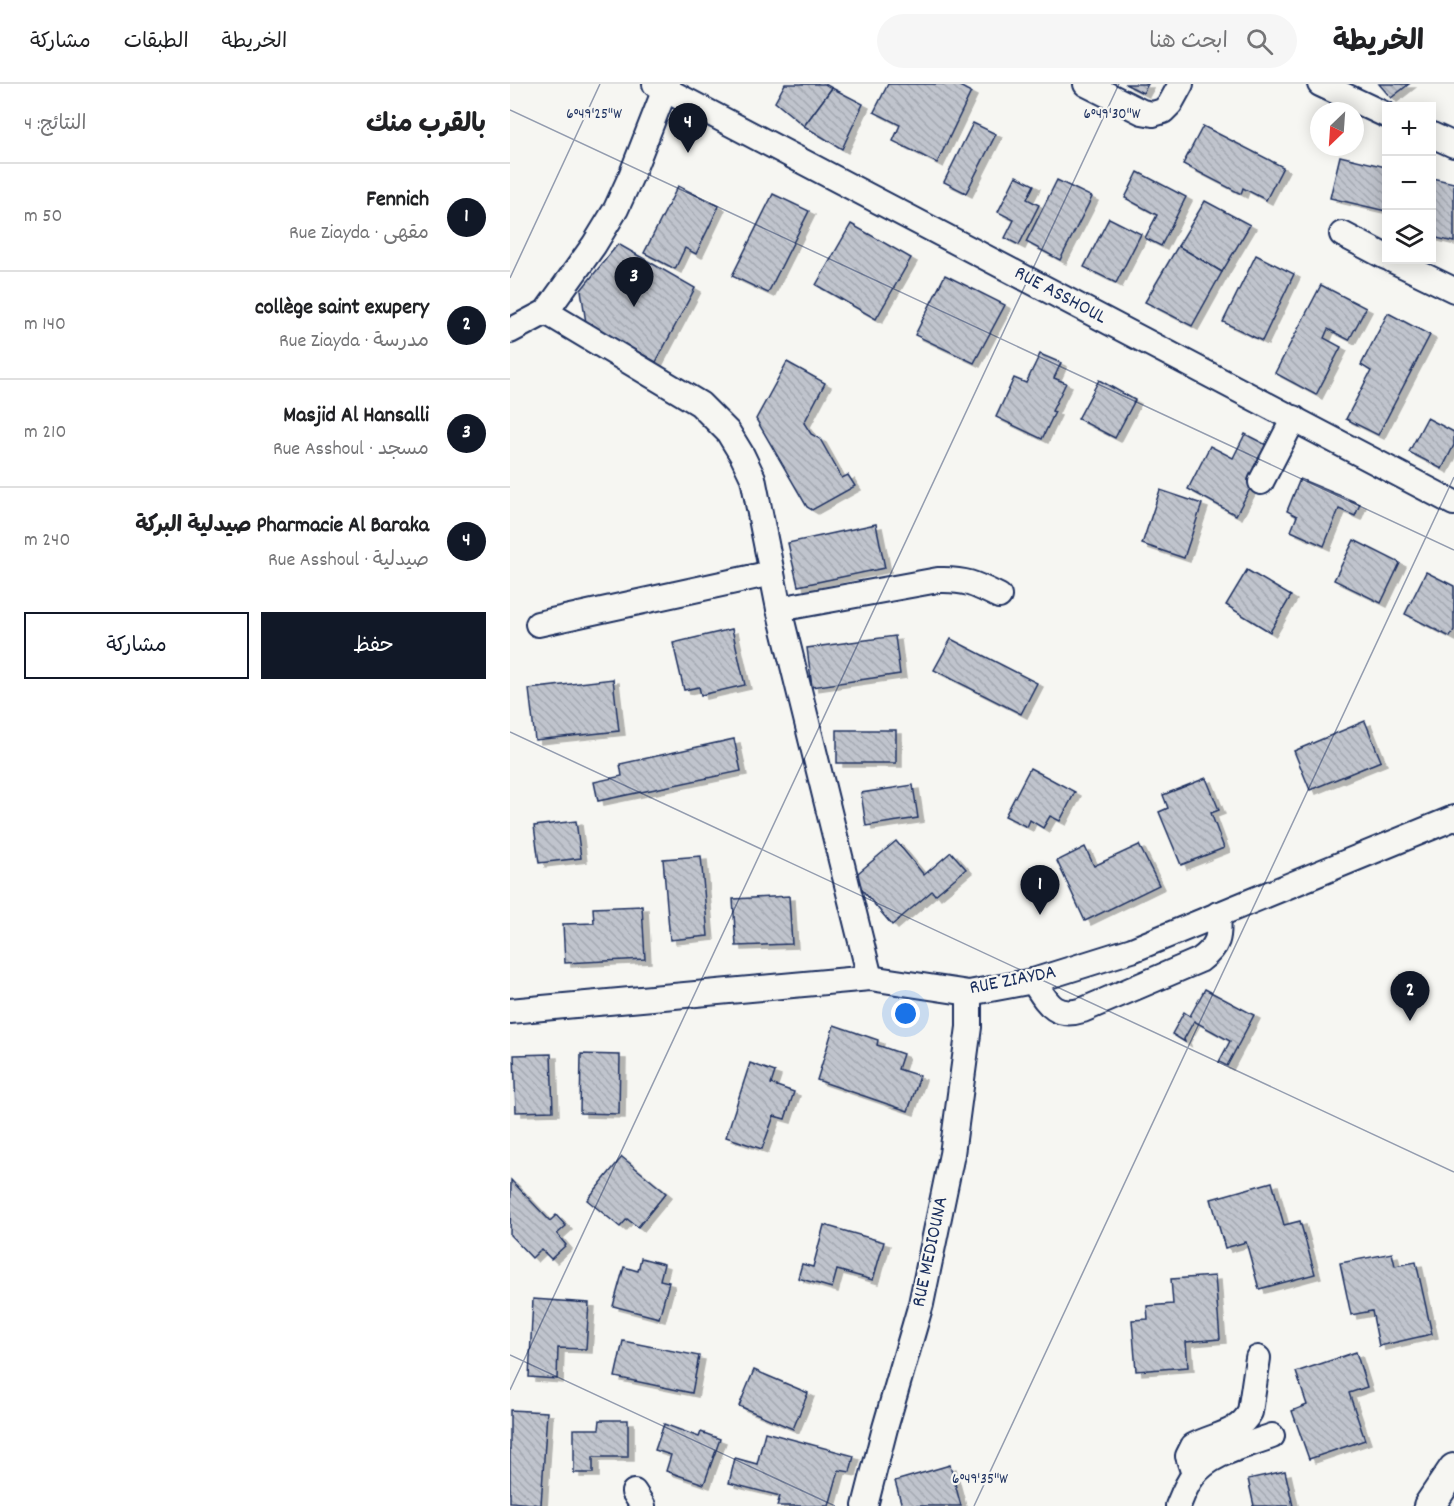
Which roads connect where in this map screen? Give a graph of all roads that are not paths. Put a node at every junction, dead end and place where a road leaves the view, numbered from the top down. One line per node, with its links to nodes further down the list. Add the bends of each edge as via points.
1 (1086, 84): 2 (street, via 1153,114 1164,111)
2 (1181, 84)
3 (1320, 84): 5 (street)
4 (662, 86): 12 (street, via 616,209); 14 (street, RUE ASSHOUL)
5 (1382, 112)
6 (1436, 137): 7 (street)
7 (1454, 146)
8 (1342, 234): 9 (street)
9 (1382, 255)
10 (1400, 264): 11 (street)
11 (1454, 290)
12 (546, 312): 13 (street); 17 (street, via 700,404 728,432 753,478)
13 (510, 331)
14 (1294, 418): 15 (street); 16 (street, RUE ASSHOUL)
15 (1261, 482)
16 (1454, 503)
17 (772, 573): 19 (street); 20 (street)
18 (999, 596): 19 (street, via 974,583 938,580)
19 (779, 609): 23 (street)
20 (538, 624)
21 (1454, 819): 22 (street, RUE ZIAYDA)
22 (1218, 914): 24 (street, RUE ZIAYDA, via 1132,950); 24 (street, via 1220,934 1214,947 1200,960 1083,1010 1056,1010)
23 (870, 978): 25 (street, RUE ZIAYDA); 26 (street, RUE ZIAYDA)
24 (1033, 981): 25 (street, RUE ZIAYDA)
25 (969, 993): 31 (street, RUE MEDIOUNA, via 969,1028 952,1154 921,1304)
26 (510, 1011)
27 (1258, 1358): 30 (street, via 1250,1412 1234,1429 1193,1446 1188,1456)
28 (1272, 1436): 30 (street, via 1212,1459)
29 (1454, 1469): 33 (main road)
30 (1194, 1474): 32 (street)
31 (865, 1506)
32 (1178, 1506)
33 (1429, 1506)

